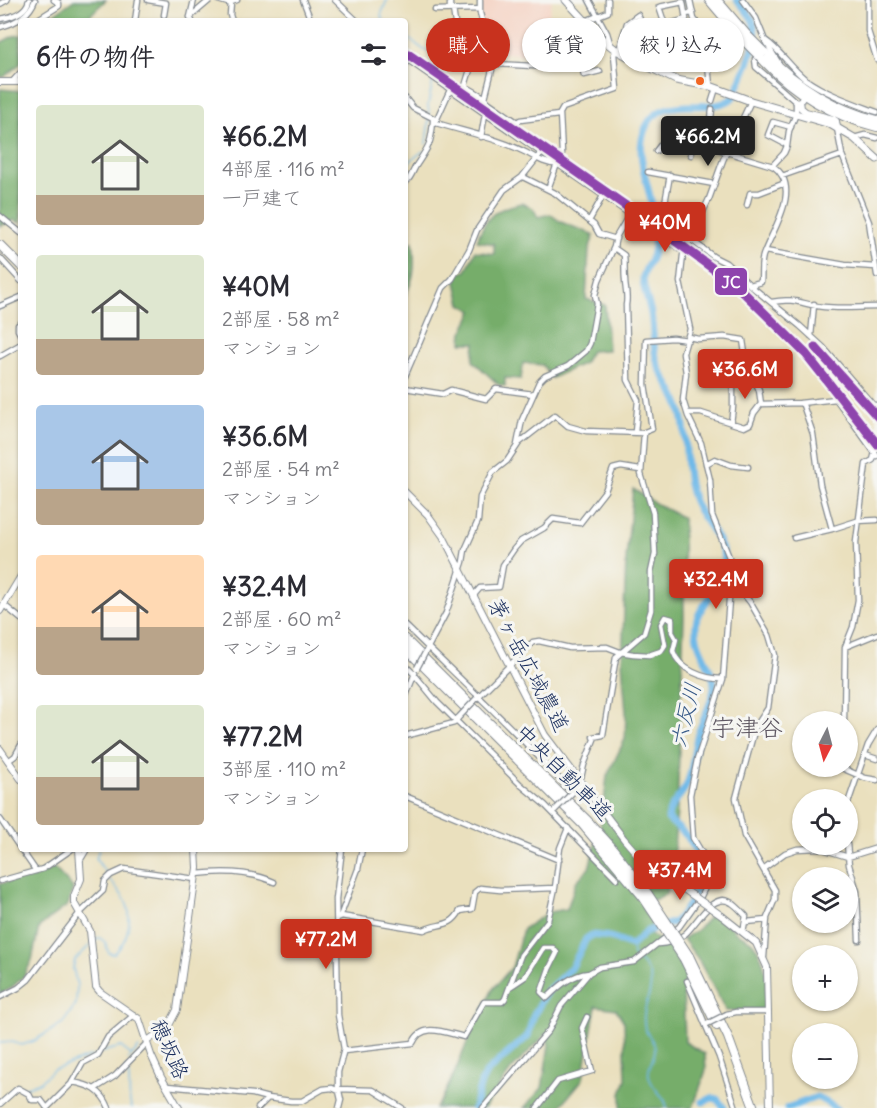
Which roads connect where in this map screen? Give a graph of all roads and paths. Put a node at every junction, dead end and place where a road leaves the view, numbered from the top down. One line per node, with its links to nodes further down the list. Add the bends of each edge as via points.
1 (7, 0): 24 (street)
2 (29, 0): 46 (street, via 20,12)
3 (35, 0): 33 (street)
4 (55, 0): 34 (street, via 59,6)
5 (138, 0): 35 (street)
6 (148, 0): 30 (street, via 166,3)
7 (194, 0): 36 (street)
8 (210, 0): 37 (street)
9 (218, 0): 23 (street)
10 (237, 0): 23 (street)
11 (303, 0): 39 (street)
12 (335, 0): 31 (street)
13 (450, 0): 25 (street)
14 (480, 0): 26 (street)
15 (566, 0): 43 (main road)
16 (589, 0): 32 (street)
17 (608, 0): 32 (street, via 608,12)
18 (690, 0): 28 (street)
19 (709, 0): 49 (highway)
20 (717, 0): 49 (highway)
21 (743, 0): 51 (street, via 756,18)
22 (868, 0): 57 (street, via 867,31)
23 (231, 3): 38 (street)
24 (0, 4)
25 (452, 9): 26 (street); 27 (street); 41 (street)
26 (480, 9): 42 (street)
27 (435, 10)
28 (693, 13): 29 (street); 45 (street)
29 (685, 14): 29 (street, via 686,19 665,25 659,7 683,2)
30 (164, 15)
31 (351, 16): 40 (street)
32 (599, 16): 44 (street); 53 (street)
33 (21, 18)
34 (41, 18)
35 (135, 18)
36 (191, 18)
37 (192, 18)
38 (231, 18)
39 (310, 18)
40 (353, 18)
41 (454, 18)
42 (482, 18)
43 (582, 18)
44 (593, 18)
45 (694, 18)
46 (0, 19)
47 (18, 20): 48 (street)
48 (0, 27)
49 (746, 39): 55 (highway, bridge)
50 (606, 41): 53 (main road)
51 (763, 41): 58 (street); 80 (street, via 805,79)
52 (618, 48): 53 (street)
53 (614, 49): 54 (main road); 78 (street, via 617,89 563,108)
54 (618, 51)
55 (760, 57): 58 (highway); 71 (highway); 79 (street, via 756,67 796,102)
56 (408, 60): 70 (street)
57 (877, 60)
58 (778, 66): 71 (highway)
59 (469, 72): 72 (street, via 465,86)
60 (491, 72): 72 (street)
61 (583, 72): 62 (street)
62 (596, 72)
63 (659, 72): 69 (main road, via 676,80)
64 (711, 72): 69 (street)
65 (18, 75): 67 (street)
66 (0, 82): 67 (street)
67 (12, 82): 68 (street)
68 (18, 82)
69 (713, 87): 73 (street); 74 (main road)
70 (450, 90): 77 (street); 81 (street)
71 (806, 93): 80 (highway, via 850,112); 83 (highway, via 828,110); 84 (street, via 800,104 803,111 833,119)
72 (484, 97): 78 (street, via 516,123)
73 (712, 101)
74 (751, 101): 79 (main road); 96 (street)
75 (408, 102): 81 (street)
76 (712, 109): 85 (street)
77 (485, 114): 86 (street); 87 (street)
78 (560, 114): 95 (street)
79 (796, 114): 82 (street); 84 (main road)
80 (874, 114)
81 (431, 119): 87 (street); 107 (street, via 430,146)
82 (791, 127): 91 (street); 91 (street, via 773,122 768,135)
83 (877, 127)
84 (837, 128): 88 (main road); 98 (street)
85 (714, 129): 92 (street, via 698,131); 96 (street, via 720,150)
86 (511, 131): 90 (street); 94 (street)
87 (481, 137): 90 (street)
88 (854, 138): 89 (street, via 866,133); 100 (main road)
89 (877, 138)
90 (508, 144): 99 (street)
91 (788, 145): 102 (street)
92 (693, 146): 93 (street, via 669,134); 97 (street)
93 (656, 151)
94 (541, 153): 99 (street); 101 (street)
95 (562, 153)
96 (726, 153): 102 (street); 109 (street)
97 (691, 155)
98 (842, 155): 105 (street); 127 (street, via 869,222)
99 (535, 158): 101 (street); 106 (street)
100 (877, 159)
101 (557, 164): 110 (street); 111 (street)
102 (772, 166): 105 (street)
103 (648, 172): 104 (street)
104 (670, 176): 109 (street); 112 (street)
105 (782, 176): 108 (street)
106 (523, 177): 110 (street); 140 (street, via 504,190 477,230 469,250 443,288)
107 (408, 180)
108 (785, 183): 113 (street, via 750,193); 123 (street, via 785,203)
109 (714, 184): 121 (street)
110 (548, 189): 116 (street)
111 (603, 196): 114 (street); 116 (street)
112 (662, 203)
113 (747, 205)
114 (629, 215): 119 (street); 121 (street, via 659,235)
115 (0, 216): 117 (street)
116 (589, 221): 119 (street, via 599,234)
117 (18, 231)
118 (0, 237): 124 (highway)
119 (616, 239): 122 (street)
120 (0, 244): 126 (highway)
121 (687, 246): 130 (street, via 726,263); 137 (street, via 681,282)
122 (614, 248): 143 (street, via 595,296 597,315 591,343 568,366 545,376); 149 (street, via 624,255 626,268 628,381 638,400)
123 (765, 251): 127 (street); 130 (street, via 761,282)
124 (18, 255)
125 (0, 258): 129 (street)
126 (18, 263)
127 (876, 267): 128 (street)
128 (877, 275)
129 (18, 278)
130 (750, 285): 132 (street)
131 (18, 298): 134 (street)
132 (772, 302): 133 (street, via 786,299); 136 (street)
133 (814, 304): 135 (street, via 841,309); 136 (street)
134 (0, 306)
135 (877, 306)
136 (811, 336): 146 (street)
137 (689, 339): 145 (street, via 743,340); 147 (street, via 683,353 683,400); 150 (street, via 646,340 645,384 652,429)
138 (18, 346): 139 (street)
139 (0, 356)
140 (408, 369)
141 (733, 377): 148 (street)
142 (408, 388): 143 (street, via 443,394 451,390 486,399 496,389)
143 (533, 394): 151 (street)
144 (800, 403): 145 (street); 152 (street, via 836,399); 159 (street, via 811,425 820,485)
145 (761, 404): 148 (street, via 748,426)
146 (877, 405)
147 (687, 413): 148 (street, via 701,413); 153 (street, via 702,443)
148 (730, 423)
149 (635, 432): 150 (street); 151 (street, via 586,431 568,426 555,415)
150 (644, 433): 155 (street)
151 (517, 445): 161 (street, via 507,461 493,472 480,497 478,520)
152 (876, 454): 158 (street, via 866,465)
153 (706, 464): 154 (street, via 716,459); 162 (street, via 712,515 729,557)
154 (748, 466)
155 (640, 470): 164 (street, via 613,469 605,491 580,523 554,519 521,541 505,561 499,588 480,588); 174 (street, via 653,513 652,603 644,633)
156 (408, 495): 161 (street, 茅ヶ岳広域農道, via 437,527)
157 (877, 520): 158 (street)
158 (857, 521): 159 (street); 171 (street, via 858,595)
159 (832, 529): 160 (street)
160 (794, 538)
161 (460, 569): 164 (street, 茅ヶ岳広域農道); 172 (street, via 445,616)
162 (731, 579): 178 (street); 212 (street, via 769,634 775,655 768,708 755,728 736,798 744,836)
163 (18, 581): 165 (street)
164 (474, 595): 175 (street, 茅ヶ岳広域農道)
165 (4, 605): 166 (street); 167 (street)
166 (0, 611)
167 (18, 617)
168 (408, 628): 172 (street)
169 (877, 634): 171 (street)
170 (408, 642): 219 (highway, 中央自動車道, via 586,819)
171 (845, 647): 181 (street)
172 (427, 650): 177 (street, bridge); 180 (street, via 457,673)
173 (408, 651): 219 (highway, 中央自動車道, via 582,824)
174 (620, 652): 175 (street, via 607,647 570,648 539,641); 178 (street, via 649,655 661,651 665,640 662,620 669,617 678,661 710,679); 193 (street, via 614,661 603,735 594,737)
175 (509, 666): 180 (street); 193 (street, 茅ヶ岳広域農道, via 545,735)
176 (408, 667): 177 (street)
177 (416, 671): 179 (street); 182 (street, via 437,702)
178 (720, 679): 227 (street, via 690,795 693,838 708,863 709,879 686,920)
179 (408, 691)
180 (479, 697): 182 (street, bridge); 195 (street)
181 (844, 711)
182 (458, 718): 184 (street, via 454,723); 197 (street, via 512,776)
183 (877, 730): 187 (street)
184 (408, 734)
185 (0, 749): 189 (street)
186 (18, 750): 189 (street)
187 (865, 755): 188 (street); 190 (street)
188 (877, 759)
189 (8, 761): 191 (street)
190 (859, 774): 192 (street); 194 (street)
191 (18, 775)
192 (877, 780)
193 (581, 782): 195 (street); 225 (street, 茅ヶ岳広域農道, bridge, via 651,866)
194 (853, 789)
195 (572, 793): 197 (street, bridge)
196 (408, 797): 211 (street)
197 (553, 811): 199 (street)
198 (0, 819): 200 (street)
199 (568, 828): 211 (street); 215 (street)
200 (18, 845)
201 (877, 848): 209 (street)
202 (23, 852): 213 (street)
203 (68, 852): 213 (street)
204 (80, 852): 210 (street, 穂坂路)
205 (85, 852): 210 (street)
206 (196, 852): 214 (street)
207 (342, 852): 224 (street)
208 (361, 852): 221 (street)
209 (848, 857): 212 (street, via 819,848 797,849); 226 (street, via 857,891)
210 (81, 859): 220 (street, 穂坂路, via 80,885 74,896)
211 (559, 860): 218 (street)
212 (763, 869): 222 (street, via 776,894)
213 (36, 871): 216 (street)
214 (195, 877): 217 (street, via 212,871 263,877); 220 (street, via 124,869 109,877 103,891); 238 (street, via 177,1010 168,1027)
215 (617, 879)
216 (0, 881)
217 (274, 882)
218 (555, 888): 221 (street, via 480,888 475,892 472,909 460,910 444,926 424,930); 232 (street, via 548,920 521,955)
219 (646, 896): 229 (highway, 中央自動車道, bridge)
220 (79, 914): 233 (street, via 28,980); 235 (street, 穂坂路, via 87,923 92,944 96,987)
221 (341, 916): 224 (street)
222 (767, 920): 223 (street); 228 (street)
223 (746, 922): 225 (street); 227 (street, via 746,916 732,902 717,901 686,934)
224 (336, 923): 239 (street, via 338,1015)
225 (743, 932): 228 (street, 茅ヶ岳広域農道)
226 (859, 940)
227 (658, 944): 230 (street, via 628,964 600,967)
228 (764, 957): 234 (street)
229 (686, 958): 255 (highway, 中央自動車道, via 723,1039); 256 (highway, 中央自動車道, via 728,1037)
230 (589, 973): 232 (street, via 544,996 547,974 557,953 553,948 543,948 525,977); 252 (street, via 561,1006 549,1030)
231 (687, 981): 237 (street)
232 (510, 987): 239 (street, via 502,1002 484,1002 464,1037 425,1030 416,1035 413,1043)
233 (0, 997)
234 (768, 1012): 237 (street, bridge, via 736,1012); 257 (street)
235 (134, 1015): 238 (street, 穂坂路, via 142,1024); 240 (street, via 108,1037 99,1053 83,1063)
236 (587, 1017): 253 (street, via 582,1028 592,1071 558,1081)
237 (706, 1024): 254 (street)
238 (147, 1042): 241 (street, 穂坂路); 242 (street, via 115,1076)
239 (344, 1050): 243 (street)
240 (72, 1082): 242 (street); 246 (street)
241 (167, 1086): 244 (street); 248 (street, 穂坂路)
242 (96, 1088): 247 (street)
243 (337, 1089): 244 (street, via 323,1089 302,1101); 250 (street, via 341,1095); 251 (street, via 374,1090)
244 (268, 1098): 249 (street)
245 (0, 1104): 246 (street, via 20,1089 32,1100 41,1100)
246 (47, 1108)
247 (109, 1108)
248 (179, 1108)
249 (258, 1108)
250 (339, 1108)
251 (402, 1108)
252 (483, 1108)
253 (537, 1108)
254 (736, 1108)
255 (748, 1108)
256 (754, 1108)
257 (770, 1108)

